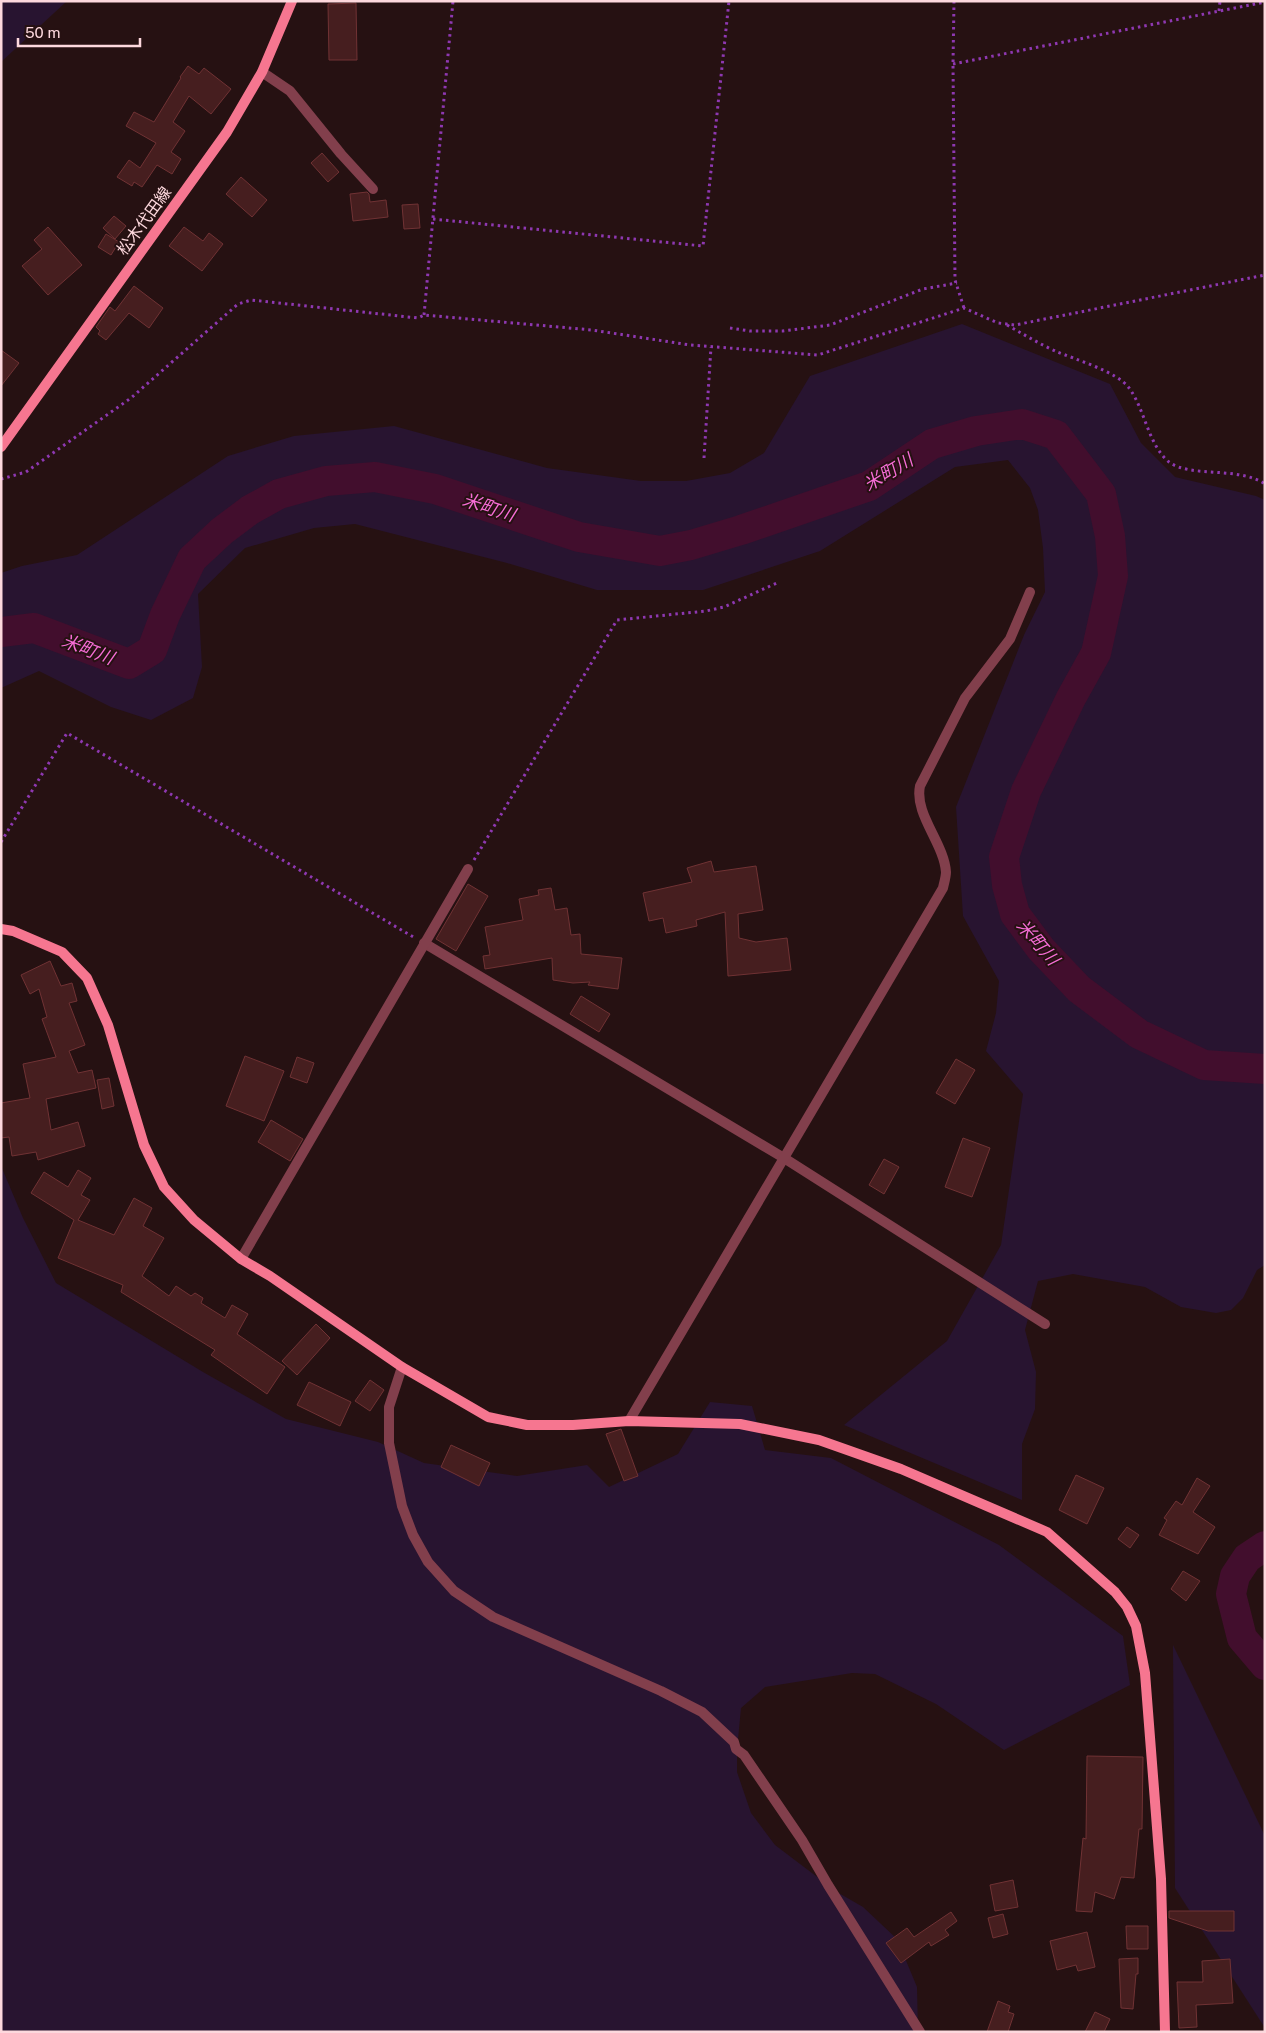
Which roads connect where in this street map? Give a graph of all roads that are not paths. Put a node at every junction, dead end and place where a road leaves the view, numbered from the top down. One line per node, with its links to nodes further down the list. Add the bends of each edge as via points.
1 (292, 1): 2 (street, 松木代田線)
2 (262, 72): 3 (street, via 290,91); 4 (street, 松木代田線, via 227,132)
3 (372, 189)
4 (1, 447)
5 (1030, 592): 9 (street, via 1010,638 965,698 920,786 920,805 944,862 944,888)
6 (468, 870): 8 (street)
7 (1, 929): 10 (street, via 62,952 87,978 108,1025 144,1145 164,1187 194,1220)
8 (424, 943): 9 (street); 10 (street)
9 (784, 1158): 11 (street); 13 (street)
10 (241, 1259): 12 (street)
11 (1045, 1324)
12 (402, 1367): 13 (street, via 488,1417 536,1425); 14 (street, via 389,1407 388,1443 402,1506 412,1535 428,1562 454,1591 493,1617 702,1712 734,1742 802,1840)
13 (629, 1420): 15 (street, via 740,1424 819,1440 901,1469 1046,1532 1116,1592 1136,1626 1144,1673 1161,1879)
14 (920, 2032)
15 (1165, 2032)

